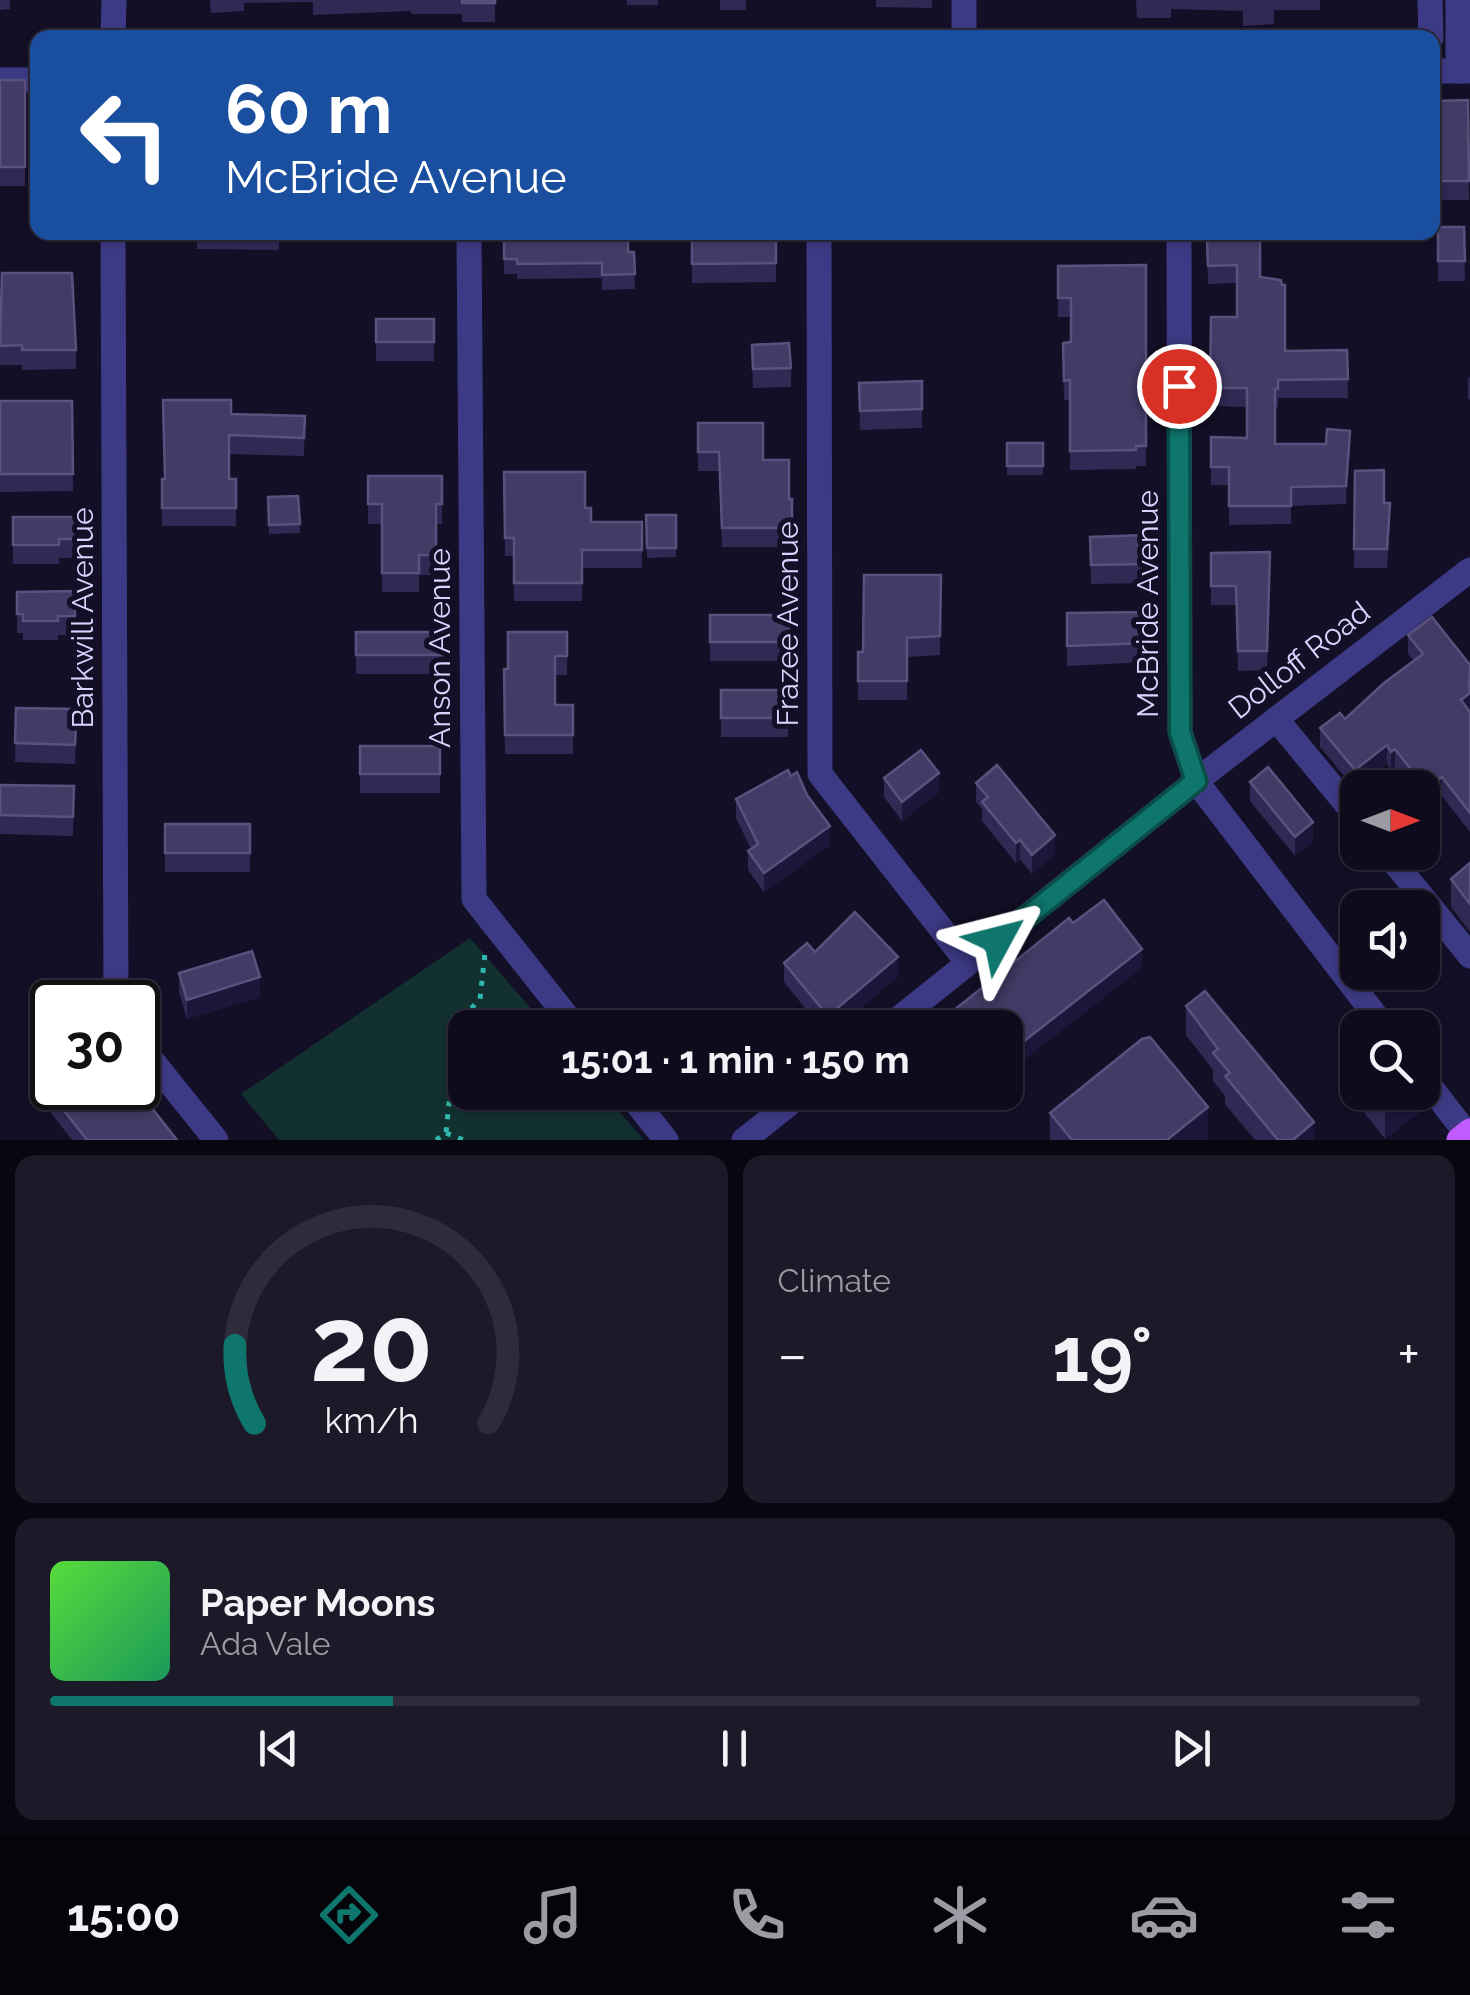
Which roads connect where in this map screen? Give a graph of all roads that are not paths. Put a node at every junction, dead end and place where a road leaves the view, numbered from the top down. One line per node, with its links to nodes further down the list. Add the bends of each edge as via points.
1 (114, 0): 5 (street)
2 (964, 0): 6 (street)
3 (1430, 0): 7 (street)
4 (1458, 0): 8 (street)
5 (113, 30)
6 (964, 30)
7 (1431, 30)
8 (1454, 71)
9 (0, 80): 10 (street)
10 (30, 80)
11 (113, 240): 22 (street, Barkwill Avenue)
12 (469, 240): 23 (street, Anson Avenue, via 474,899)
13 (818, 240): 21 (street, Frazee Avenue, via 820,774)
14 (1179, 240): 17 (street, McBride Avenue, via 1180,732)
15 (1470, 570): 16 (street, Dolloff Road)
16 (1276, 719): 17 (street, Dolloff Road); 18 (street)
17 (1196, 781): 21 (street, Dolloff Road); 25 (street, McBride Avenue)
18 (1340, 796)
19 (1401, 870): 20 (street)
20 (1470, 956)
21 (968, 964): 24 (street, Dolloff Road)
22 (116, 980)
23 (562, 1010)
24 (910, 1010)
25 (1371, 1010)
26 (160, 1070): 31 (street)
27 (1440, 1101): 30 (street)
28 (642, 1110): 32 (street)
29 (782, 1110): 33 (street)
30 (1466, 1136)
31 (216, 1140)
32 (666, 1140)
33 (744, 1140)

